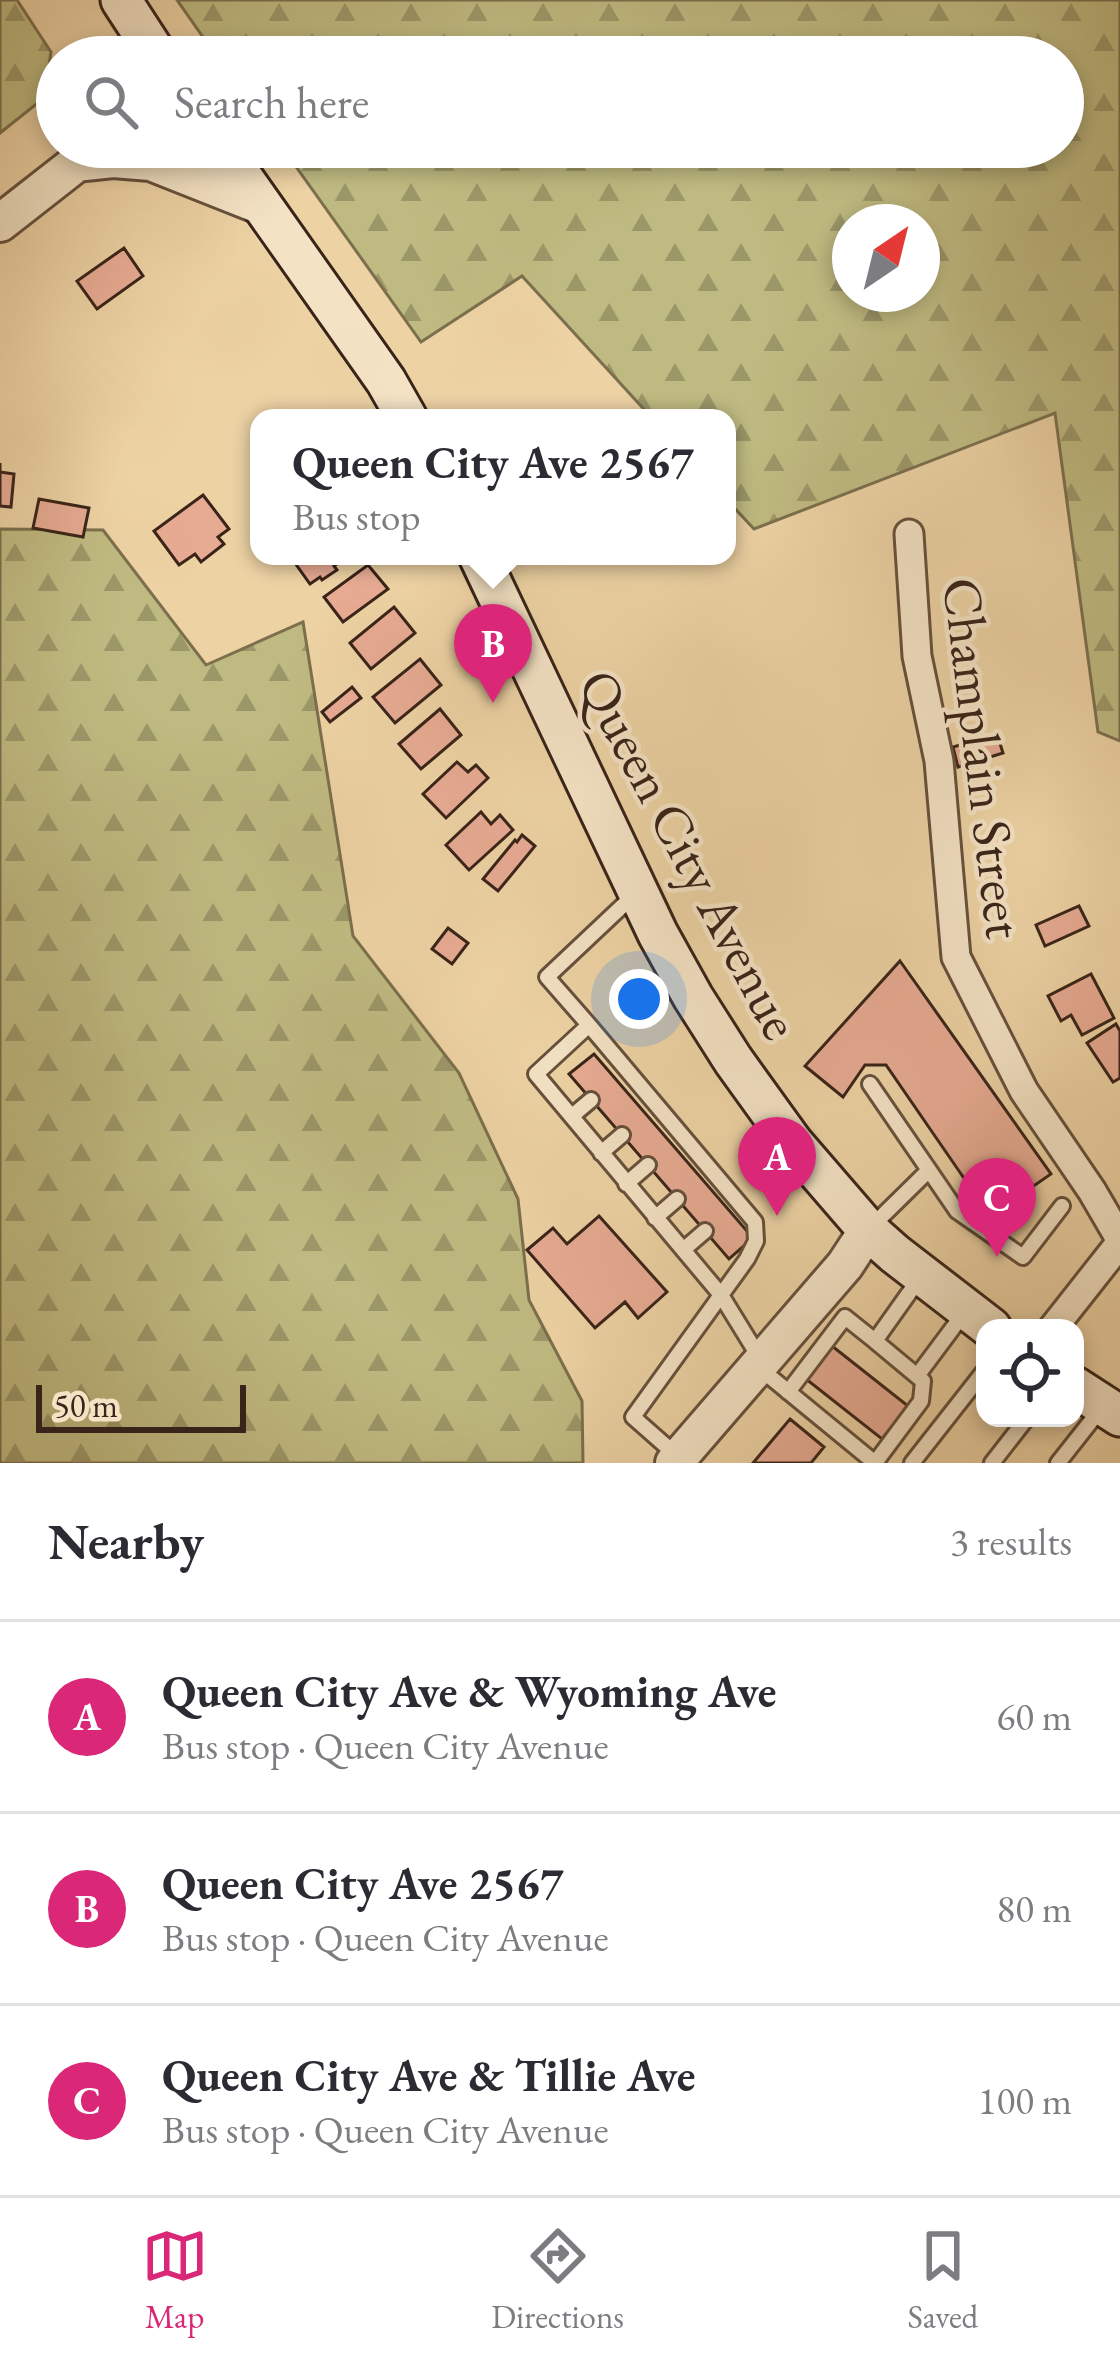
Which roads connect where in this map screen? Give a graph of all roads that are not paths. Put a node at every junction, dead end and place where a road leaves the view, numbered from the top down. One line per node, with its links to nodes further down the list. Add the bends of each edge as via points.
1 (121, 0): 2 (main road)
2 (144, 36)
3 (70, 168): 7 (street)
4 (168, 168): 6 (street)
5 (236, 168): 6 (main road)
6 (262, 206): 8 (main road)
7 (0, 223)
8 (402, 409)
9 (909, 535): 26 (street, Champlain Street, via 956,957 1024,1091)
10 (483, 565): 11 (main road, Queen City Avenue)
11 (637, 891): 12 (lane, via 547,977); 24 (main road, Queen City Avenue, via 733,1060)
12 (590, 1025): 15 (lane, via 536,1074); 29 (lane, via 651,1110 755,1222 757,1241)
13 (870, 1084): 19 (lane)
14 (591, 1100): 15 (lane)
15 (572, 1116): 17 (lane)
16 (622, 1135): 17 (lane)
17 (601, 1153): 20 (lane)
18 (648, 1166): 20 (lane)
19 (929, 1170): 22 (lane, via 957,1211 1023,1257); 24 (lane)
20 (626, 1184): 23 (lane)
21 (677, 1199): 23 (lane)
22 (1062, 1207)
23 (655, 1218): 27 (lane)
24 (868, 1230): 28 (main road, Queen City Avenue); 30 (street, via 845,1265)
25 (705, 1231): 27 (lane)
26 (1120, 1241): 32 (street)
27 (683, 1250): 29 (lane)
28 (922, 1275): 31 (main road, Queen City Avenue); 34 (lane)
29 (721, 1295): 35 (lane); 41 (lane, via 633,1417)
30 (832, 1307): 34 (lane); 35 (street); 38 (lane)
31 (979, 1319)
32 (1060, 1319)
33 (976, 1322): 36 (lane)
34 (875, 1341): 36 (lane)
35 (760, 1364): 38 (lane); 41 (street)
36 (917, 1376): 38 (lane, via 921,1401 875,1463)
37 (976, 1381): 42 (lane)
38 (788, 1392)
39 (1099, 1403): 44 (lane)
40 (1020, 1427): 43 (lane)
41 (676, 1460)
42 (912, 1463)
43 (992, 1463)
44 (1058, 1463)

